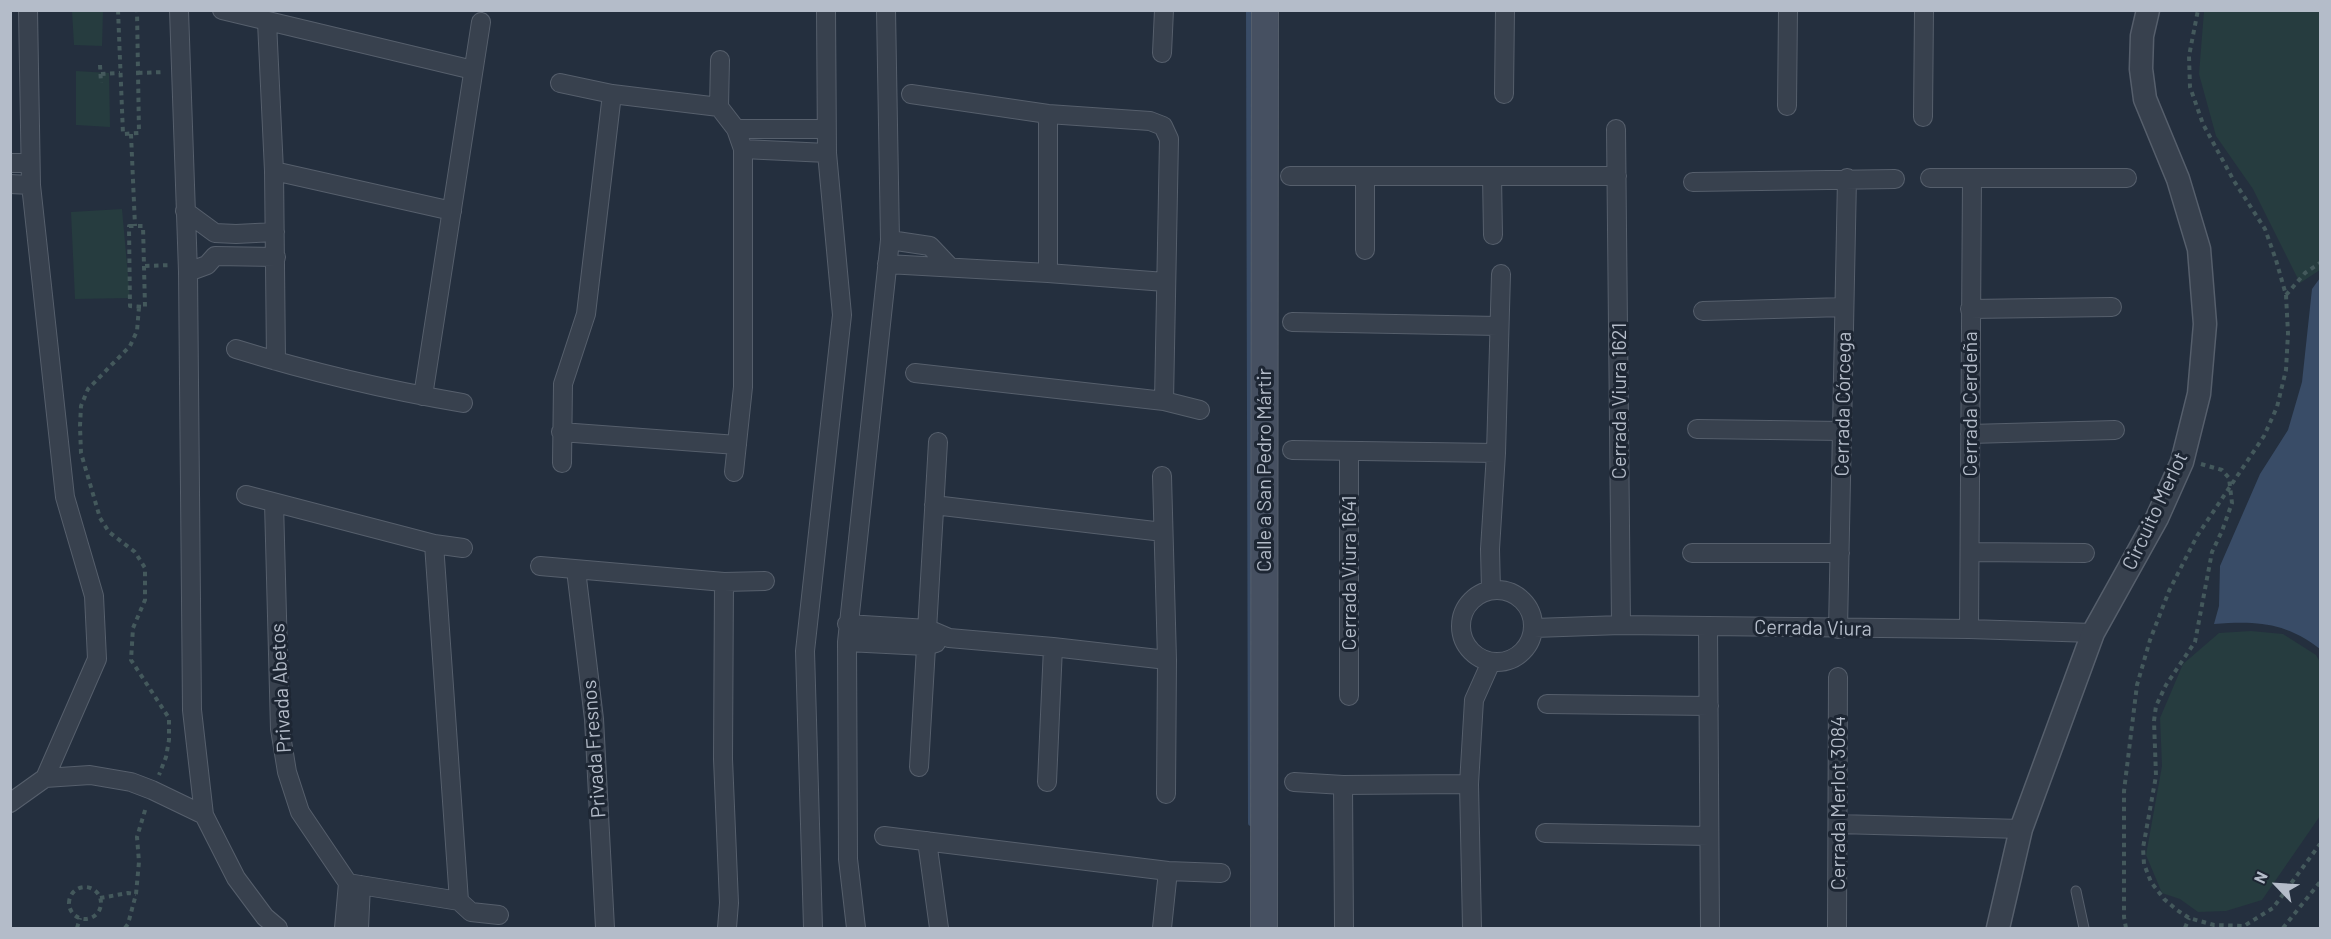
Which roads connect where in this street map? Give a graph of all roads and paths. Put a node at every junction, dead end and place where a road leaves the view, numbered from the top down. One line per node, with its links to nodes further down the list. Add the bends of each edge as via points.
1 (28, 10): 39 (street)
2 (118, 10): 21 (path)
3 (137, 10): 22 (path)
4 (179, 10): 20 (street)
5 (222, 10): 14 (street)
6 (826, 10): 34 (street)
7 (886, 10): 60 (street)
8 (1164, 10): 16 (street)
9 (1264, 10): 171 (main road, Calle a San Pedro Mártir)
10 (1505, 10): 28 (street)
11 (1788, 10): 29 (street)
12 (1924, 10): 32 (street)
13 (2148, 10): 97 (street, Circuito Merlot, via 2140,69 2145,99 2190,216 2203,284 2205,324 2199,394)
14 (267, 22): 19 (street); 41 (street)
15 (481, 22): 19 (street)
16 (1162, 53)
17 (720, 60): 30 (street)
18 (100, 65): 23 (path)
19 (473, 70): 54 (street)
20 (181, 71): 22 (path); 55 (street)
21 (120, 73): 23 (path); 36 (path, via 123,134)
22 (138, 73): 36 (path, via 139,134)
23 (101, 74): 24 (path)
24 (101, 83)
25 (560, 83): 26 (street)
26 (612, 94): 30 (street); 90 (street, via 590,291 563,384)
27 (911, 94): 31 (street)
28 (1504, 94)
29 (1787, 106)
30 (719, 107): 33 (street)
31 (1048, 114): 69 (street); 71 (street, via 1150,121 1163,126 1169,139)
32 (1923, 117)
33 (736, 129): 34 (street); 37 (street)
34 (826, 129): 38 (street)
35 (1616, 129): 45 (street, Cerrada Viura 1621)
36 (131, 134): 56 (path)
37 (743, 149): 38 (street); 93 (street, via 743,387)
38 (827, 153): 167 (street, via 842,315 805,651)
39 (30, 163): 40 (street); 53 (street)
40 (10, 164)
41 (274, 171): 54 (street); 57 (street)
42 (1290, 176): 44 (street)
43 (1492, 176): 44 (street); 45 (street); 59 (street)
44 (1365, 177): 61 (street)
45 (1617, 177): 116 (street, Cerrada Viura 1621)
46 (1846, 178): 50 (street); 51 (street); 74 (street, Cerrada Córcega)
47 (1930, 178): 48 (street)
48 (1972, 178): 49 (street); 76 (street, Cerrada Cerdeña)
49 (2127, 178)
50 (1895, 179)
51 (1693, 182)
52 (10, 184): 53 (street)
53 (31, 185): 132 (street, via 65,497 94,596 97,659)
54 (452, 211): 83 (street)
55 (185, 212): 58 (street); 68 (street)
56 (135, 226): 66 (path, via 143,226); 73 (path, via 129,226 130,306)
57 (275, 232): 58 (street); 63 (street)
58 (215, 233): 62 (street)
59 (1493, 235)
60 (890, 240): 65 (street); 67 (street, via 930,246)
61 (1365, 250)
62 (215, 256): 63 (street); 68 (street, via 207,265)
63 (276, 257): 81 (street)
64 (2320, 263): 72 (path, via 2304,273)
65 (887, 264): 67 (street); 121 (street)
66 (145, 266): 68 (path); 73 (path, via 145,307)
67 (949, 266): 69 (street)
68 (188, 268): 140 (street, via 192,710)
69 (1048, 273): 71 (street)
70 (1501, 274): 79 (street)
71 (1165, 282): 84 (street)
72 (2286, 295)
73 (139, 307): 137 (path, via 137,331 130,346 88,389 81,406 80,426 81,453 100,518 109,532 135,552 145,568 145,600 133,628 131,660 169,718 166,757)
74 (1844, 307): 77 (street); 89 (street, Cerrada Córcega)
75 (2112, 307): 76 (street)
76 (1970, 309): 91 (street, Cerrada Cerdeña)
77 (1703, 311)
78 (1292, 322): 79 (street)
79 (1498, 326): 96 (street)
80 (236, 349): 81 (street)
81 (276, 362): 83 (street)
82 (915, 373): 84 (street)
83 (423, 396): 85 (street)
84 (1164, 401): 86 (street)
85 (463, 403)
86 (1200, 410)
87 (1697, 429): 89 (street)
88 (2115, 430): 91 (street)
89 (1842, 431): 109 (street, Cerrada Córcega)
90 (561, 432): 93 (street); 98 (street)
91 (1970, 434): 107 (street, Cerrada Cerdeña)
92 (938, 442): 103 (street)
93 (737, 445): 99 (street)
94 (1292, 450): 95 (street)
95 (1349, 451): 96 (street); 128 (street, Cerrada Viura 1641)
96 (1496, 453): 115 (street)
97 (2182, 462): 122 (street, Circuito Merlot, via 2157,518); 159 (path, via 2222,470 2229,478 2232,502 2212,552 2195,642 2166,685 2154,721 2156,776 2144,864 2164,899)
98 (562, 464)
99 (734, 472)
100 (1162, 476): 104 (street)
101 (246, 495): 102 (street)
102 (274, 503): 105 (street); 151 (street, Privada Abetos, via 282,750 300,812)
103 (934, 505): 104 (street); 123 (street)
104 (1163, 532): 125 (street)
105 (434, 544): 106 (street); 155 (street)
106 (463, 548)
107 (1970, 552): 110 (street); 120 (street, Cerrada Cerdeña)
108 (1692, 553): 109 (street)
109 (1840, 553): 119 (street, Cerrada Córcega)
110 (2085, 553)
111 (540, 566): 112 (street)
112 (576, 570): 114 (street); 165 (street, Privada Fresnos, via 594,719)
113 (765, 581): 114 (street)
114 (724, 582): 166 (street)
115 (1491, 590): 118 (street, via 1504,590 1526,603); 126 (street, via 1466,607 1461,621 1462,637 1470,650)
116 (1621, 625): 117 (street, Cerrada Viura); 118 (street, Cerrada Viura)
117 (1708, 627): 119 (street, Cerrada Viura); 130 (street)
118 (1534, 628): 126 (street, via 1522,653 1510,660)
119 (1838, 629): 120 (street, Cerrada Viura)
120 (1969, 629): 122 (street, Cerrada Viura)
121 (847, 633): 123 (street); 168 (street, via 848,859)
122 (2093, 633): 142 (street, Circuito Merlot)
123 (927, 638): 124 (street); 131 (street)
124 (1053, 647): 125 (street); 133 (street)
125 (1167, 660): 138 (street)
126 (1491, 662): 135 (street, via 1474,699)
127 (1838, 677): 141 (street, Cerrada Merlot 3084)
128 (1349, 696)
129 (1547, 704): 130 (street)
130 (1709, 706): 145 (street)
131 (919, 767)
132 (45, 778): 137 (street, via 90,775); 139 (street)
133 (1047, 782)
134 (1294, 782): 136 (street)
135 (1469, 784): 136 (street); 173 (street)
136 (1343, 785): 172 (street)
137 (152, 790): 140 (street); 153 (path, via 137,837)
138 (1166, 794)
139 (10, 803)
140 (204, 815): 162 (street, via 236,878)
141 (1838, 824): 142 (street); 175 (street, Cerrada Merlot 3084)
142 (2021, 829): 176 (street, Circuito Merlot)
143 (1545, 833): 145 (street)
144 (884, 836): 146 (street)
145 (1709, 836): 174 (street)
146 (927, 841): 148 (street); 169 (street)
147 (2320, 844): 159 (path, via 2273,908 2244,926 2214,925)
148 (1168, 871): 149 (street); 170 (street)
149 (1221, 873)
150 (2320, 882): 180 (path)
151 (355, 884): 155 (street); 163 (street); 164 (street)
152 (2076, 891): 177 (lane)
153 (136, 894): 154 (path); 160 (path)
154 (100, 898): 158 (path, via 96,914); 158 (path, via 85,887 74,892 70,910)
155 (459, 901): 156 (street, via 471,912)
156 (499, 915)
157 (2124, 916): 178 (path)
158 (81, 918): 161 (path)
159 (2189, 918): 179 (path)
160 (128, 927)
161 (77, 928)
162 (278, 928)
163 (344, 928)
164 (359, 928)
165 (605, 928)
166 (727, 928)
167 (813, 928)
168 (856, 928)
169 (939, 928)
170 (1161, 928)
171 (1264, 928)
172 (1344, 928)
173 (1472, 928)
174 (1710, 928)
175 (1837, 928)
176 (1998, 928)
177 (2084, 928)
178 (2126, 928)
179 (2185, 928)
180 (2283, 928)

